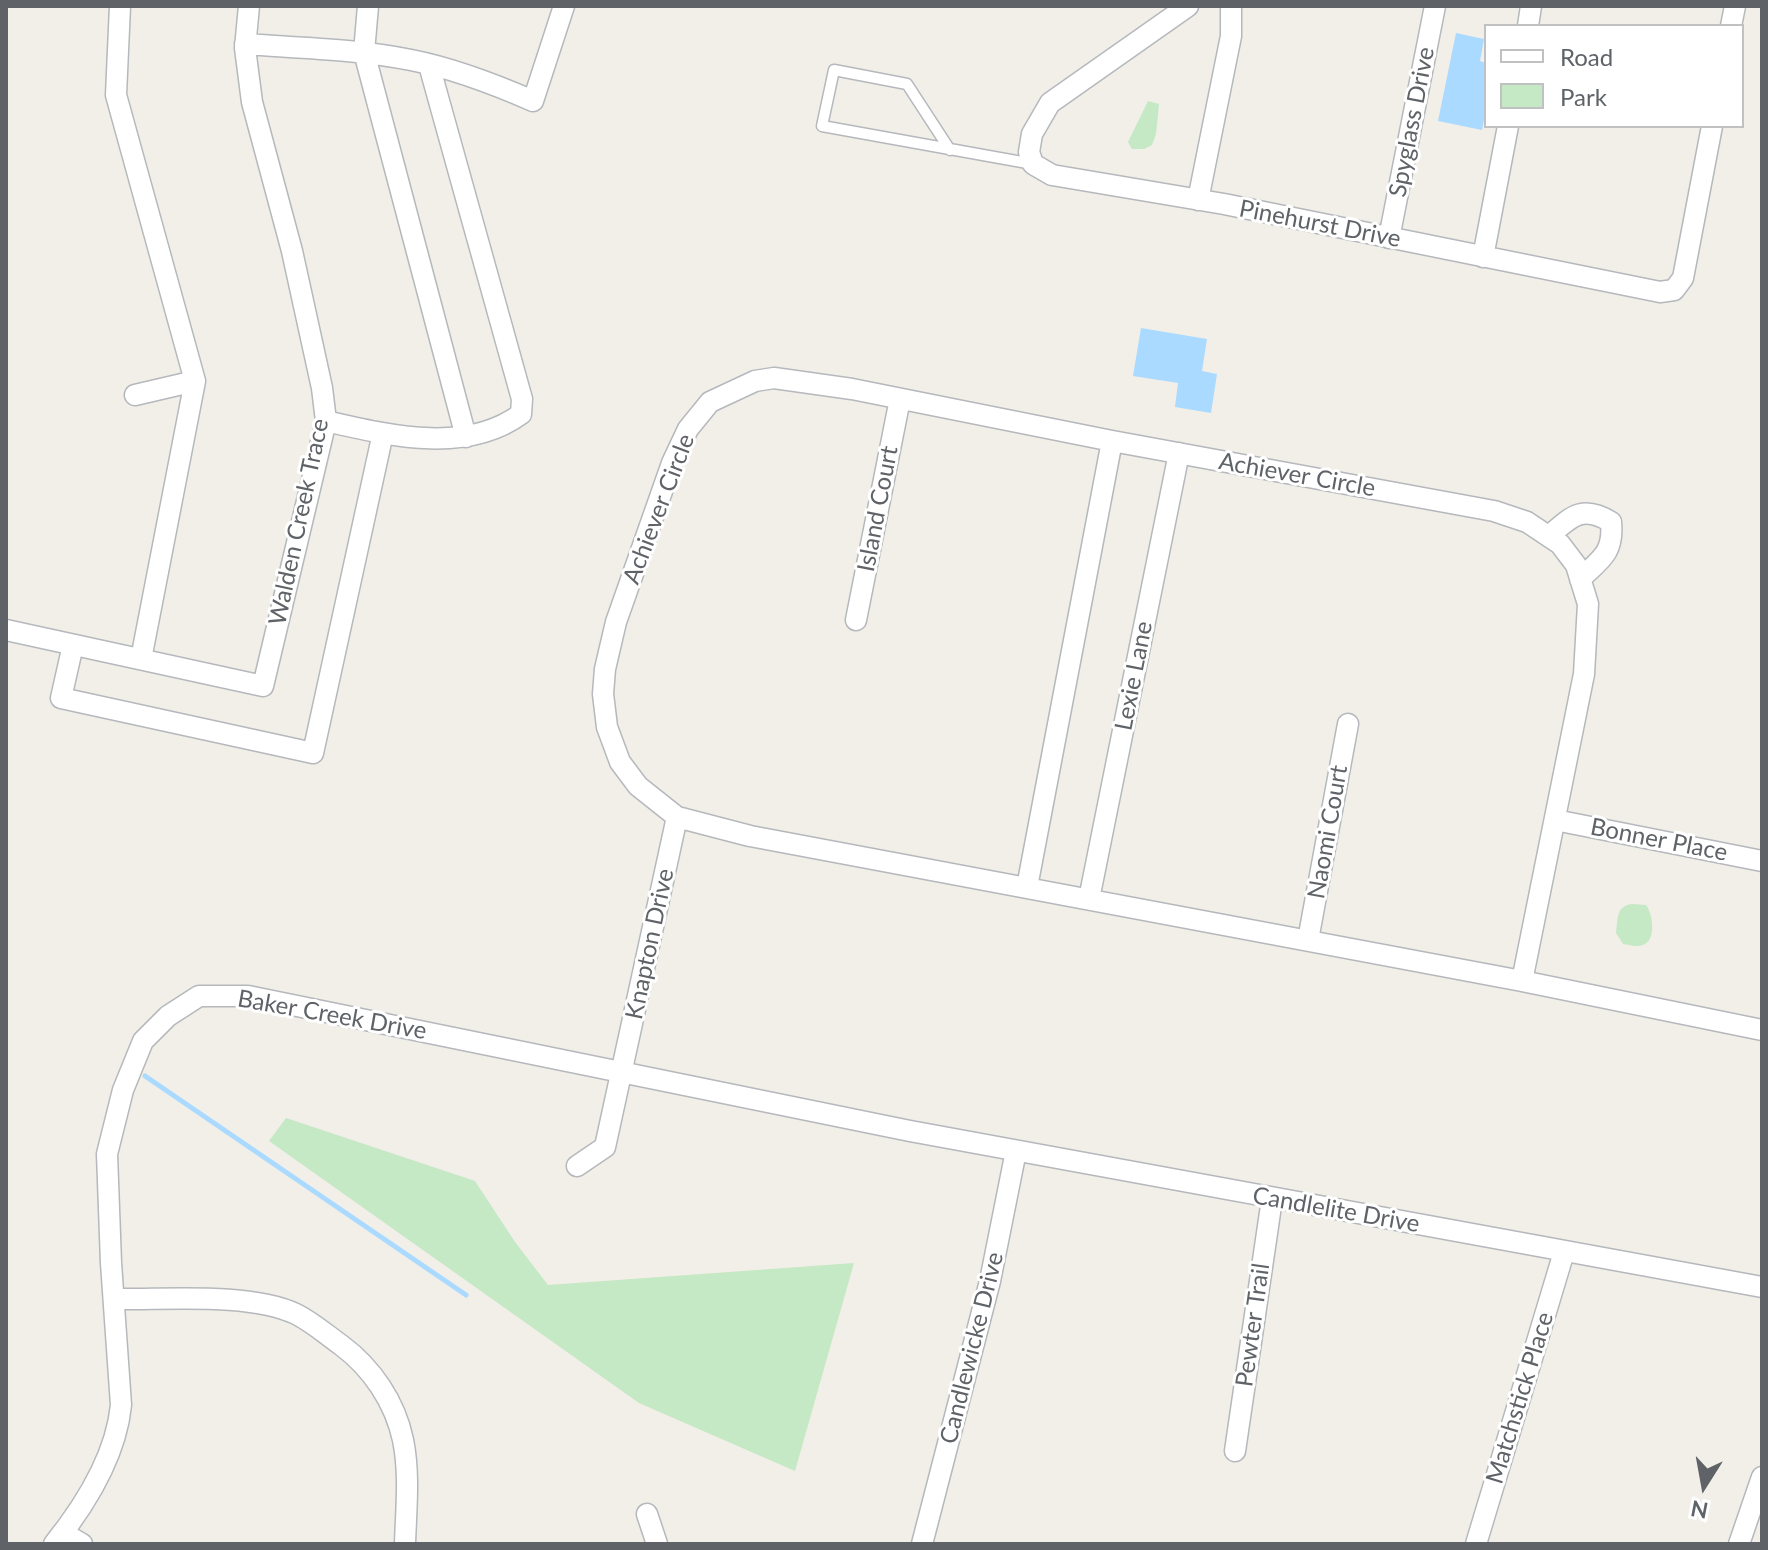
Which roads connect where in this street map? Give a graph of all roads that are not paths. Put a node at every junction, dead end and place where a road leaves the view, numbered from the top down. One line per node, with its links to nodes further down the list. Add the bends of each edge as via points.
1 (120, 6): 18 (street, via 116,95)
2 (249, 6): 8 (street, Walden Creek Trace)
3 (368, 6): 9 (street)
4 (564, 6): 10 (street, via 533,101)
5 (1188, 6): 14 (street, via 1050,103 1032,134)
6 (1231, 6): 15 (street, via 1231,36)
7 (1435, 6): 16 (street, Spyglass Drive)
8 (245, 44): 9 (street); 21 (street, Walden Creek Trace, via 252,102 292,251)
9 (364, 52): 10 (street); 23 (street)
10 (429, 65): 23 (street, via 522,399 521,414 502,427)
11 (1508, 128): 17 (street)
12 (1712, 128): 17 (street, Pinehurst Drive, via 1683,278 1674,290 1660,292)
13 (950, 150): 13 (lane, via 822,126 834,70 907,84); 14 (lane)
14 (1033, 164): 15 (street, Pinehurst Drive, via 1052,175)
15 (1198, 200): 16 (street, Pinehurst Drive)
16 (1389, 238): 17 (street, Pinehurst Drive)
17 (1483, 257)
18 (195, 381): 19 (street); 31 (street)
19 (135, 395)
20 (900, 399): 24 (street, Achiever Circle); 28 (street, Island Court); 33 (street, Achiever Circle, via 774,378 710,402 688,429 616,622 603,694 607,727 620,762 638,786)
21 (326, 421): 22 (street); 31 (street, Walden Creek Trace, via 263,686)
22 (383, 433): 23 (street); 30 (street, via 313,753 61,698)
23 (466, 437)
24 (1112, 441): 25 (street, Achiever Circle); 36 (street)
25 (1179, 453): 26 (street, Achiever Circle, via 1494,511); 37 (street, Lexie Lane)
26 (1549, 536): 27 (street, Achiever Circle, via 1576,565); 27 (street, via 1581,513 1592,512 1611,522 1609,549)
27 (1580, 579): 34 (street, Achiever Circle, via 1588,604 1584,674)
28 (856, 620)
29 (6, 630): 30 (street, Walden Creek Trace)
30 (73, 645): 31 (street, Walden Creek Trace)
31 (141, 659)
32 (1348, 724): 38 (street, Naomi Court)
33 (677, 817): 36 (street, Achiever Circle, via 750,836); 41 (street, Knapton Drive)
34 (1555, 820): 35 (street, Bonner Place); 39 (street, Achiever Circle)
35 (1762, 861)
36 (1027, 887): 37 (street, Achiever Circle)
37 (1089, 899): 38 (street, Achiever Circle)
38 (1308, 940): 39 (street, Achiever Circle)
39 (1522, 981): 40 (street, Achiever Circle)
40 (1762, 1030)
41 (622, 1071): 42 (street, Baker Creek Drive); 44 (street, Knapton Drive, via 605,1147); 48 (street, Baker Creek Drive, via 248,996 199,996 143,1041 123,1090 107,1154)
42 (910, 1131): 43 (street, Candlelite Drive)
43 (1016, 1151): 45 (street, Candlelite Drive); 56 (street, Candlewicke Drive, via 990,1281)
44 (577, 1166)
45 (1272, 1199): 46 (street, Candlelite Drive); 49 (street, Pewter Trail)
46 (1564, 1252): 47 (street, Candlelite Drive); 57 (street, Matchstick Place)
47 (1762, 1287)
48 (114, 1299): 52 (street, Baker Creek Drive, via 119,1427 85,1500); 54 (street, via 228,1300 266,1306 295,1314 350,1351 370,1370 400,1430 407,1488)
49 (1235, 1451)
50 (1762, 1477): 58 (street)
51 (647, 1514): 55 (street)
52 (59, 1538): 53 (street)
53 (82, 1544)
54 (405, 1544)
55 (657, 1544)
56 (922, 1544)
57 (1476, 1544)
58 (1739, 1544)

